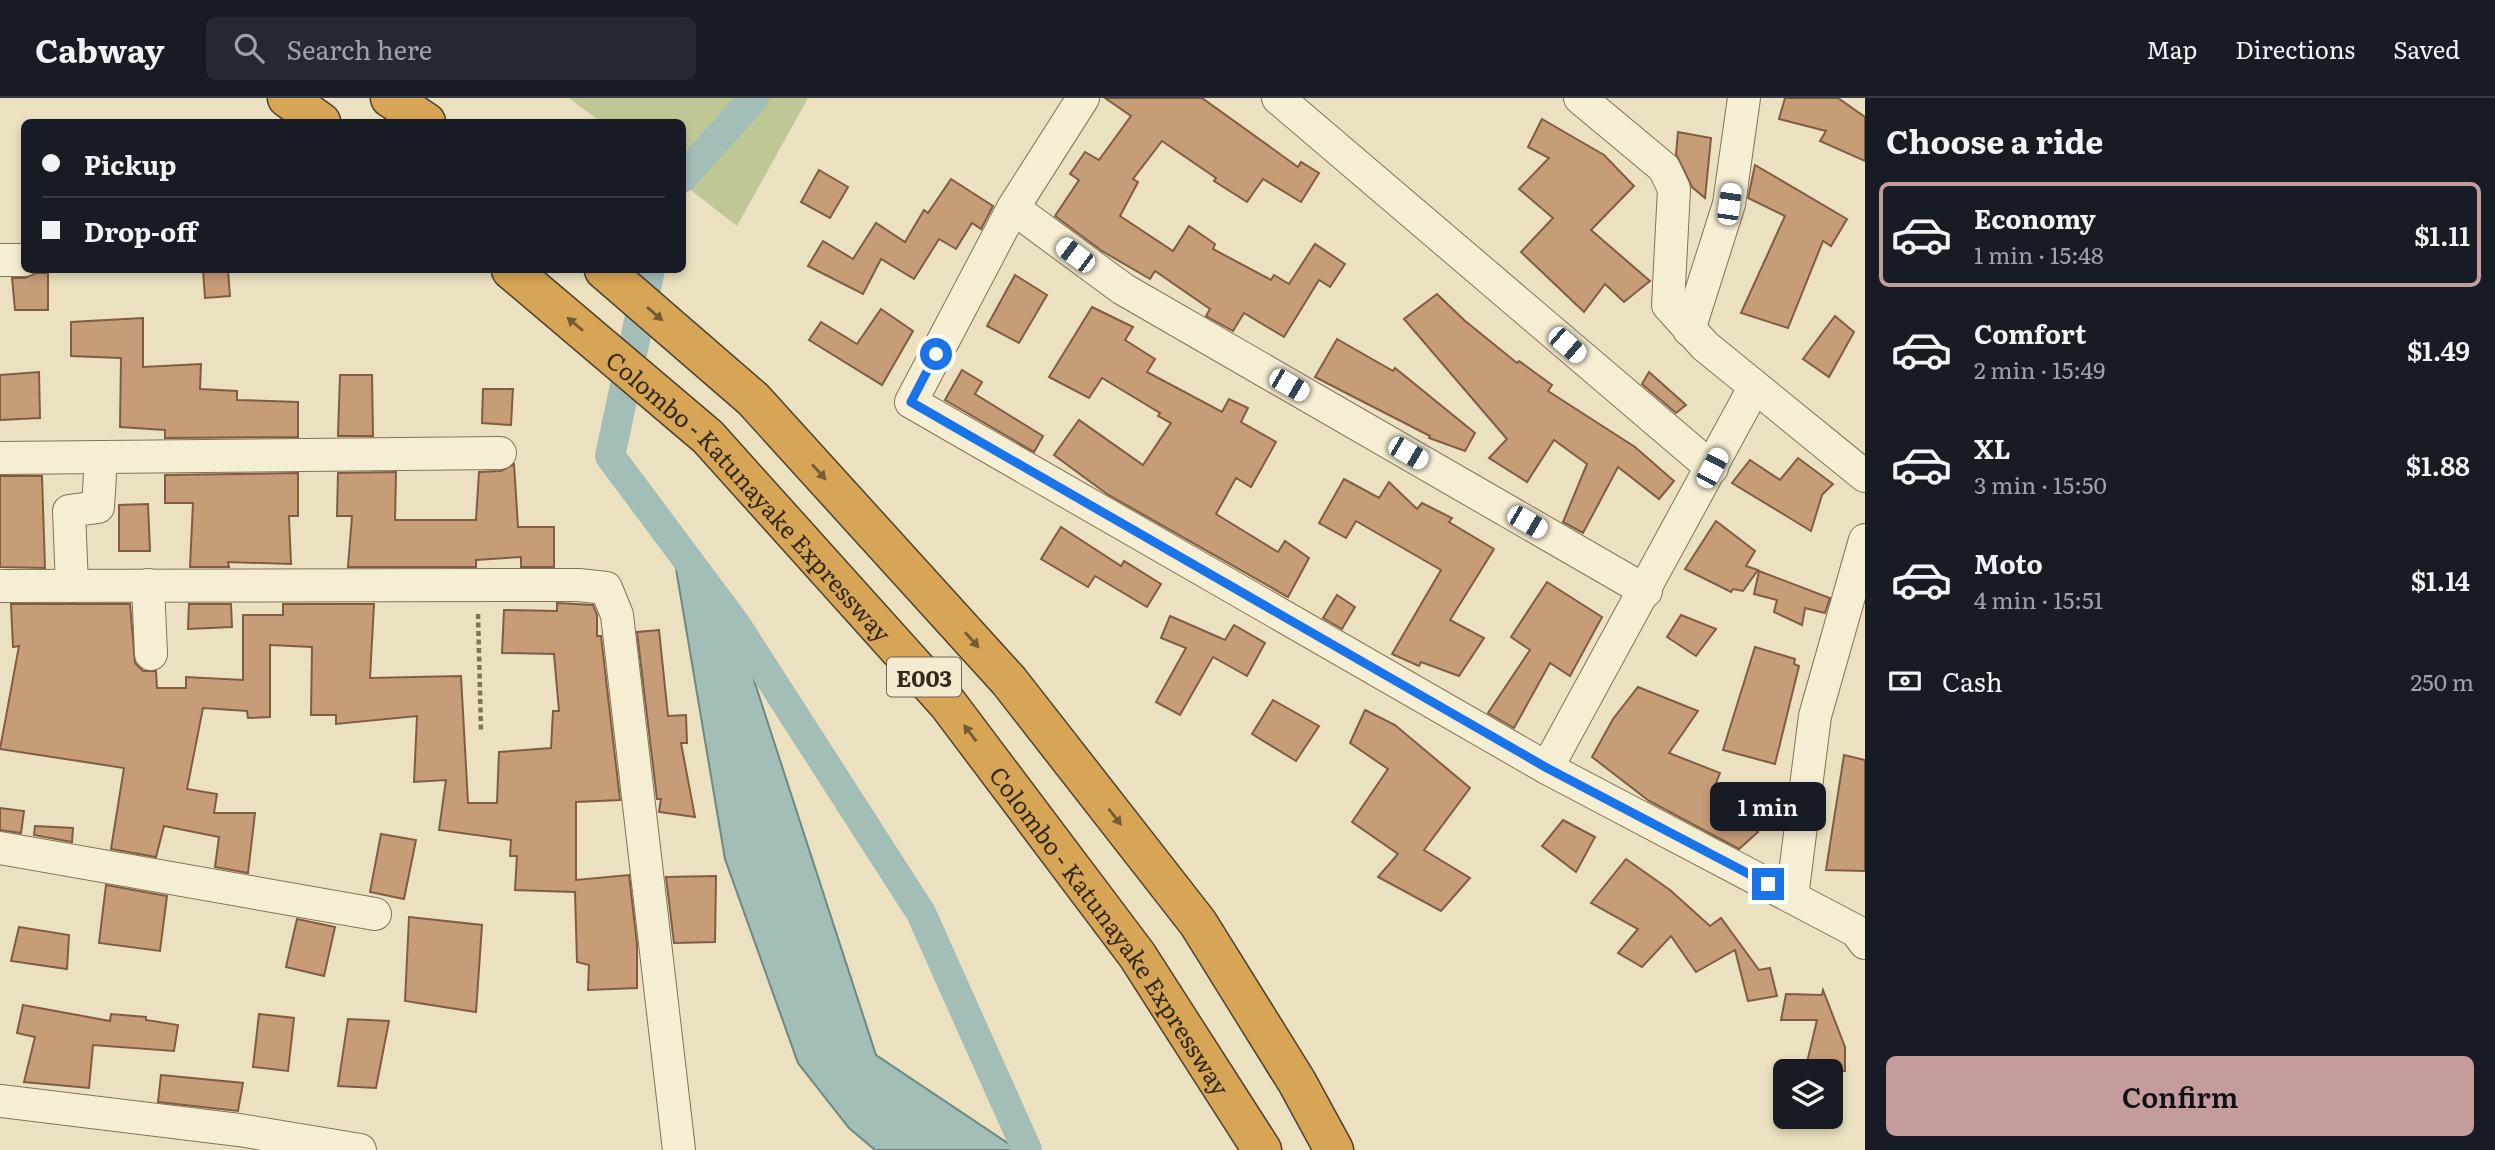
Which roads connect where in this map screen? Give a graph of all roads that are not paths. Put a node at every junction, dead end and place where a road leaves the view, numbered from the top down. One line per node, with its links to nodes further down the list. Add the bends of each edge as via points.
1 (287, 98): 8 (highway)
2 (390, 98): 9 (highway)
3 (1083, 98): 10 (street)
4 (1278, 98): 20 (street)
5 (1580, 98): 7 (street)
6 (1744, 98): 15 (street, via 1729,204)
7 (1617, 111): 15 (street, via 1664,168 1674,189 1668,305)
8 (317, 119)
9 (422, 119)
10 (1013, 208): 26 (street, via 1123,289); 28 (street, via 911,402)
11 (0, 260): 12 (street)
12 (21, 260)
13 (515, 273): 36 (highway, Colombo - Katunayake Expressway / E003, one-way to 13, via 1136,955 948,704 708,437)
14 (607, 273): 37 (highway, E003, one-way to 37, via 753,399 1009,681 1198,923)
15 (1689, 330): 16 (street)
16 (1754, 388): 20 (street); 21 (street)
17 (500, 453): 18 (street)
18 (101, 457): 19 (street); 25 (street, via 98,508 69,511)
19 (0, 458)
20 (1712, 468): 26 (street)
21 (1865, 476)
22 (1865, 540): 30 (street, via 1815,716)
23 (148, 585): 25 (street); 27 (street); 35 (street, via 606,588 617,615)
24 (0, 586): 25 (street)
25 (72, 586)
26 (1646, 591): 28 (street)
27 (151, 654)
28 (1547, 768): 30 (street)
29 (0, 848): 31 (street)
30 (1793, 897): 32 (street)
31 (375, 914)
32 (1862, 936)
33 (0, 1101): 34 (street)
34 (360, 1150)
35 (679, 1150)
36 (1262, 1150)
37 (1334, 1150)

